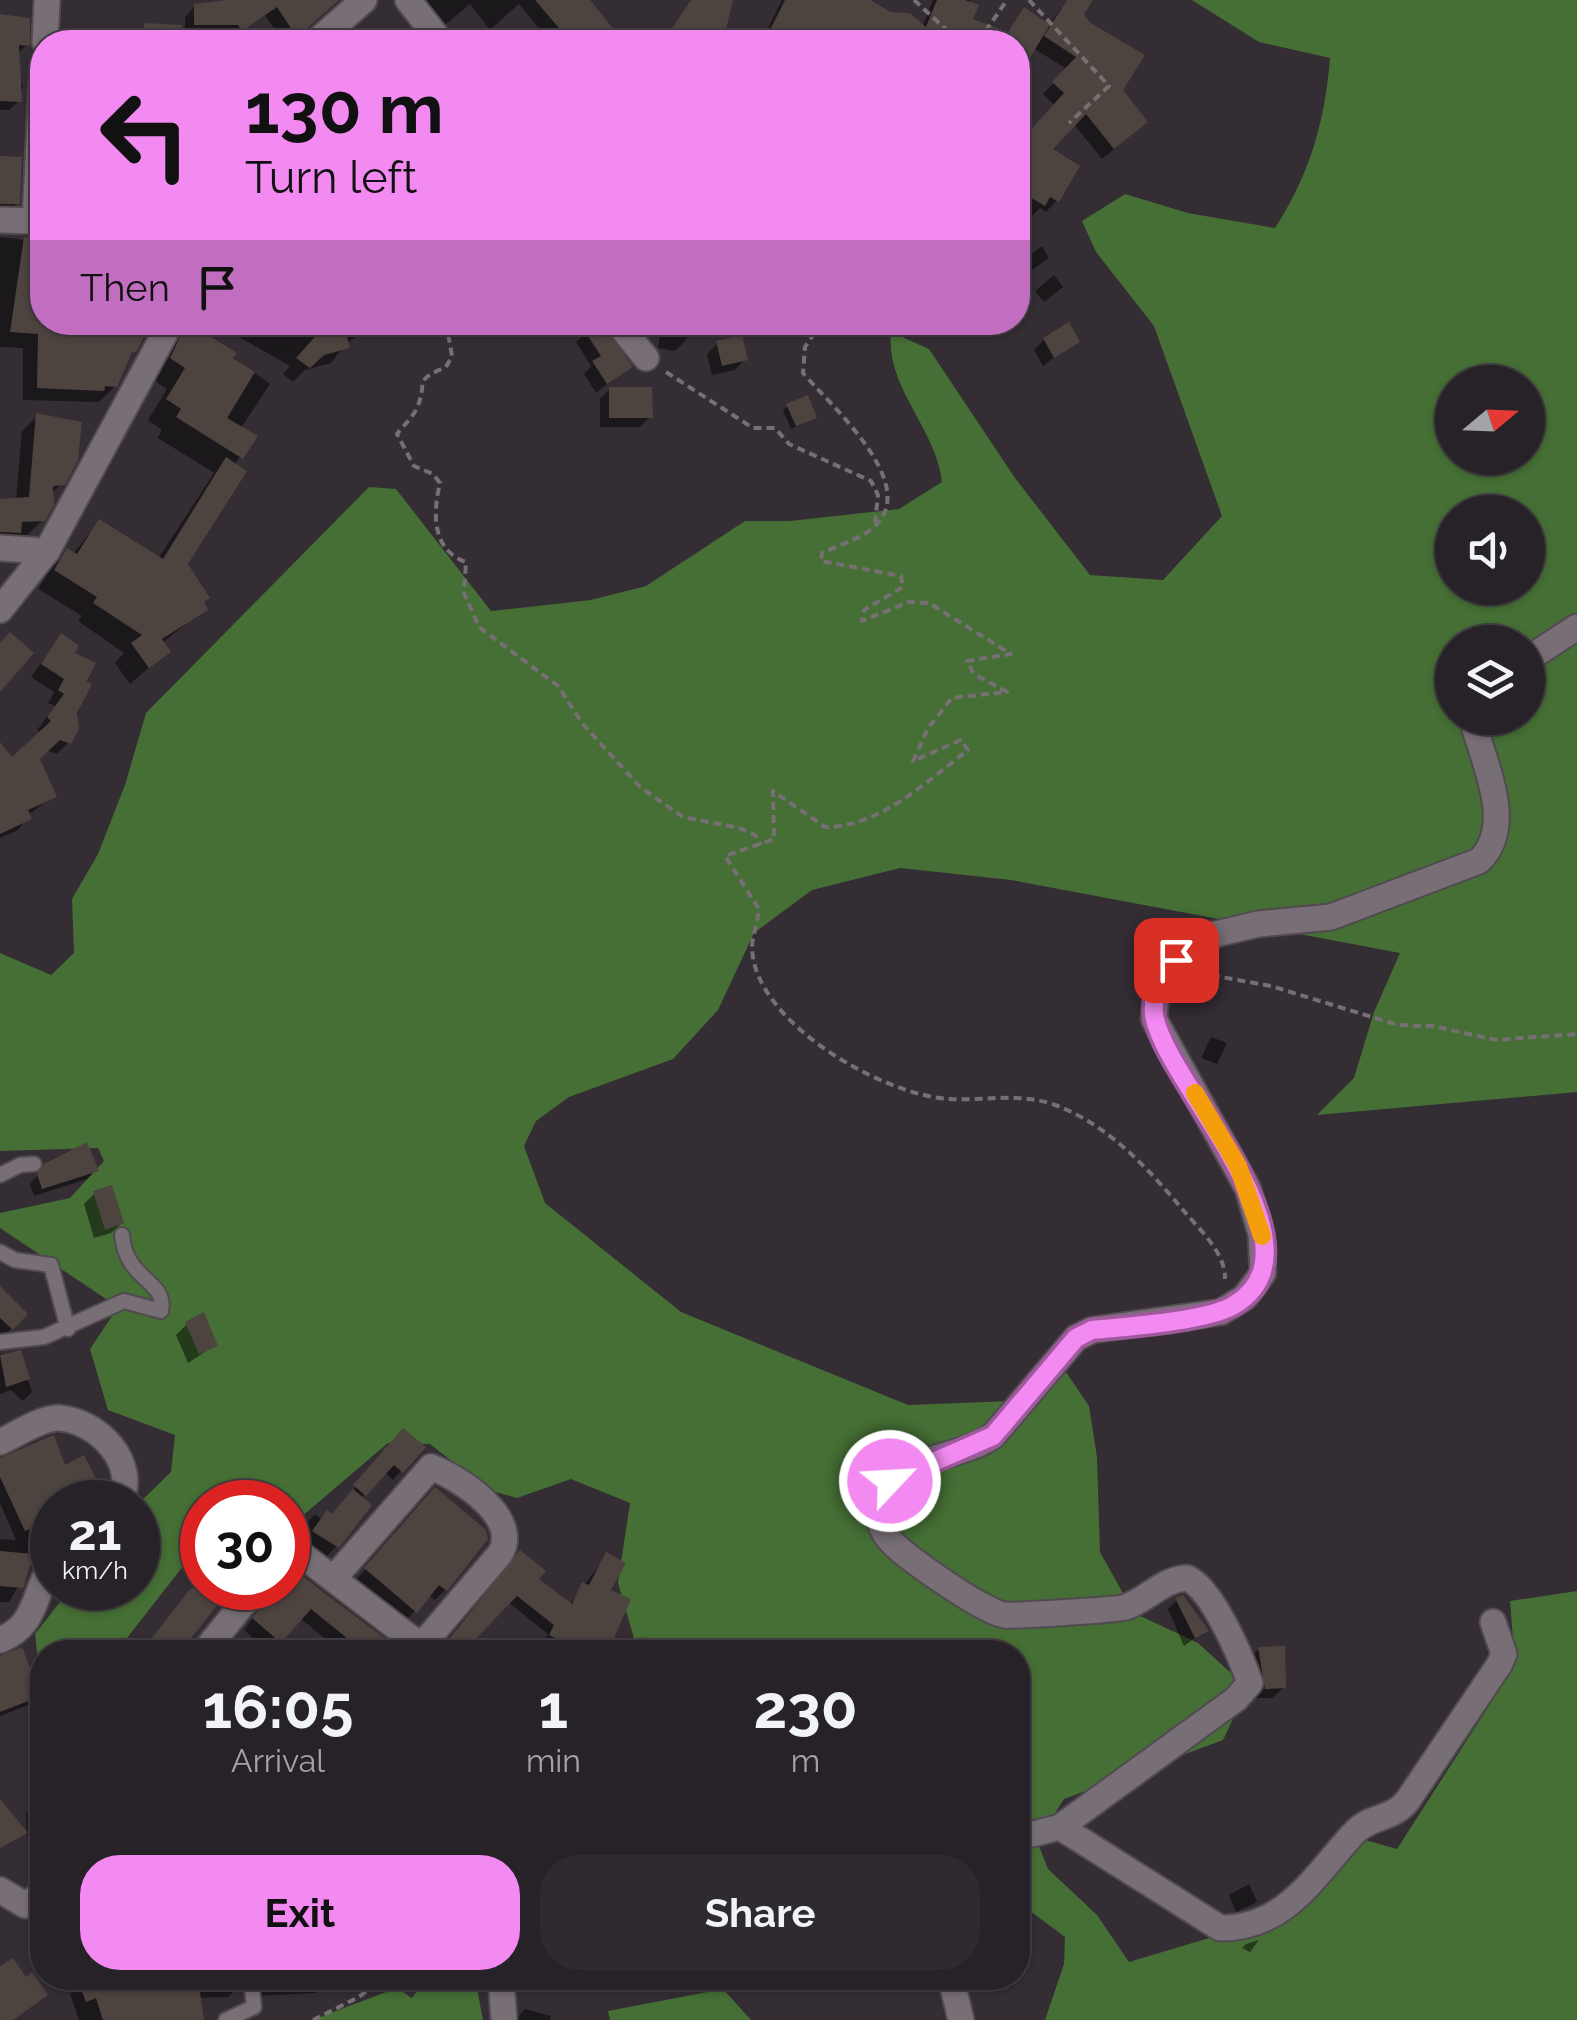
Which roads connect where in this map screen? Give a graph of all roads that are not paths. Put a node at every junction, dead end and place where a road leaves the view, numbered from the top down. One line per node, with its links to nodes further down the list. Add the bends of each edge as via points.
1 (47, 0): 4 (street)
2 (408, 0): 6 (street)
3 (347, 6): 5 (street)
4 (46, 30)
5 (326, 30)
6 (431, 30)
7 (0, 220): 8 (street)
8 (30, 221)
9 (164, 335): 13 (street)
10 (627, 335): 11 (street)
11 (646, 358)
12 (0, 548): 13 (street)
13 (47, 551): 14 (street)
14 (0, 610)
15 (1577, 627): 16 (street)
16 (1545, 648)
17 (1477, 735): 35 (street, via 1498,815 1494,840 1479,861 1331,917 1216,934 1192,945 1157,986 1154,1019 1238,1166 1262,1234 1263,1273 1245,1297 1221,1312 1092,1330 1076,1338 993,1436 907,1471 881,1494 878,1509 890,1540 1001,1614 1124,1608 1169,1581 1187,1578 1204,1591 1243,1662 1250,1683 1236,1699)
18 (34, 1164): 19 (lane)
19 (0, 1175)
20 (122, 1235): 22 (lane, via 130,1267 157,1287 161,1311 124,1301)
21 (0, 1252): 22 (lane, via 51,1265)
22 (68, 1328): 23 (lane)
23 (0, 1342)
24 (0, 1442): 25 (street, via 56,1417 85,1425 116,1453)
25 (125, 1480)
26 (310, 1561): 27 (street)
27 (333, 1579): 33 (street); 34 (street, via 430,1467 478,1498 505,1528 506,1544)
28 (34, 1610): 31 (street, via 16,1634)
29 (238, 1610): 32 (street)
30 (1494, 1622): 35 (street, via 1504,1654 1499,1665 1398,1814 1357,1830 1306,1892 1280,1910 1220,1928)
31 (0, 1640)
32 (214, 1640)
33 (417, 1640)
34 (425, 1640)
35 (1060, 1827): 36 (street)
36 (1030, 1833)
37 (0, 1890): 38 (street)
38 (30, 1902)
39 (252, 1990): 42 (lane, via 254,2007)
40 (502, 1990): 43 (street)
41 (954, 1990): 44 (street)
42 (226, 2020)
43 (504, 2020)
44 (961, 2020)

